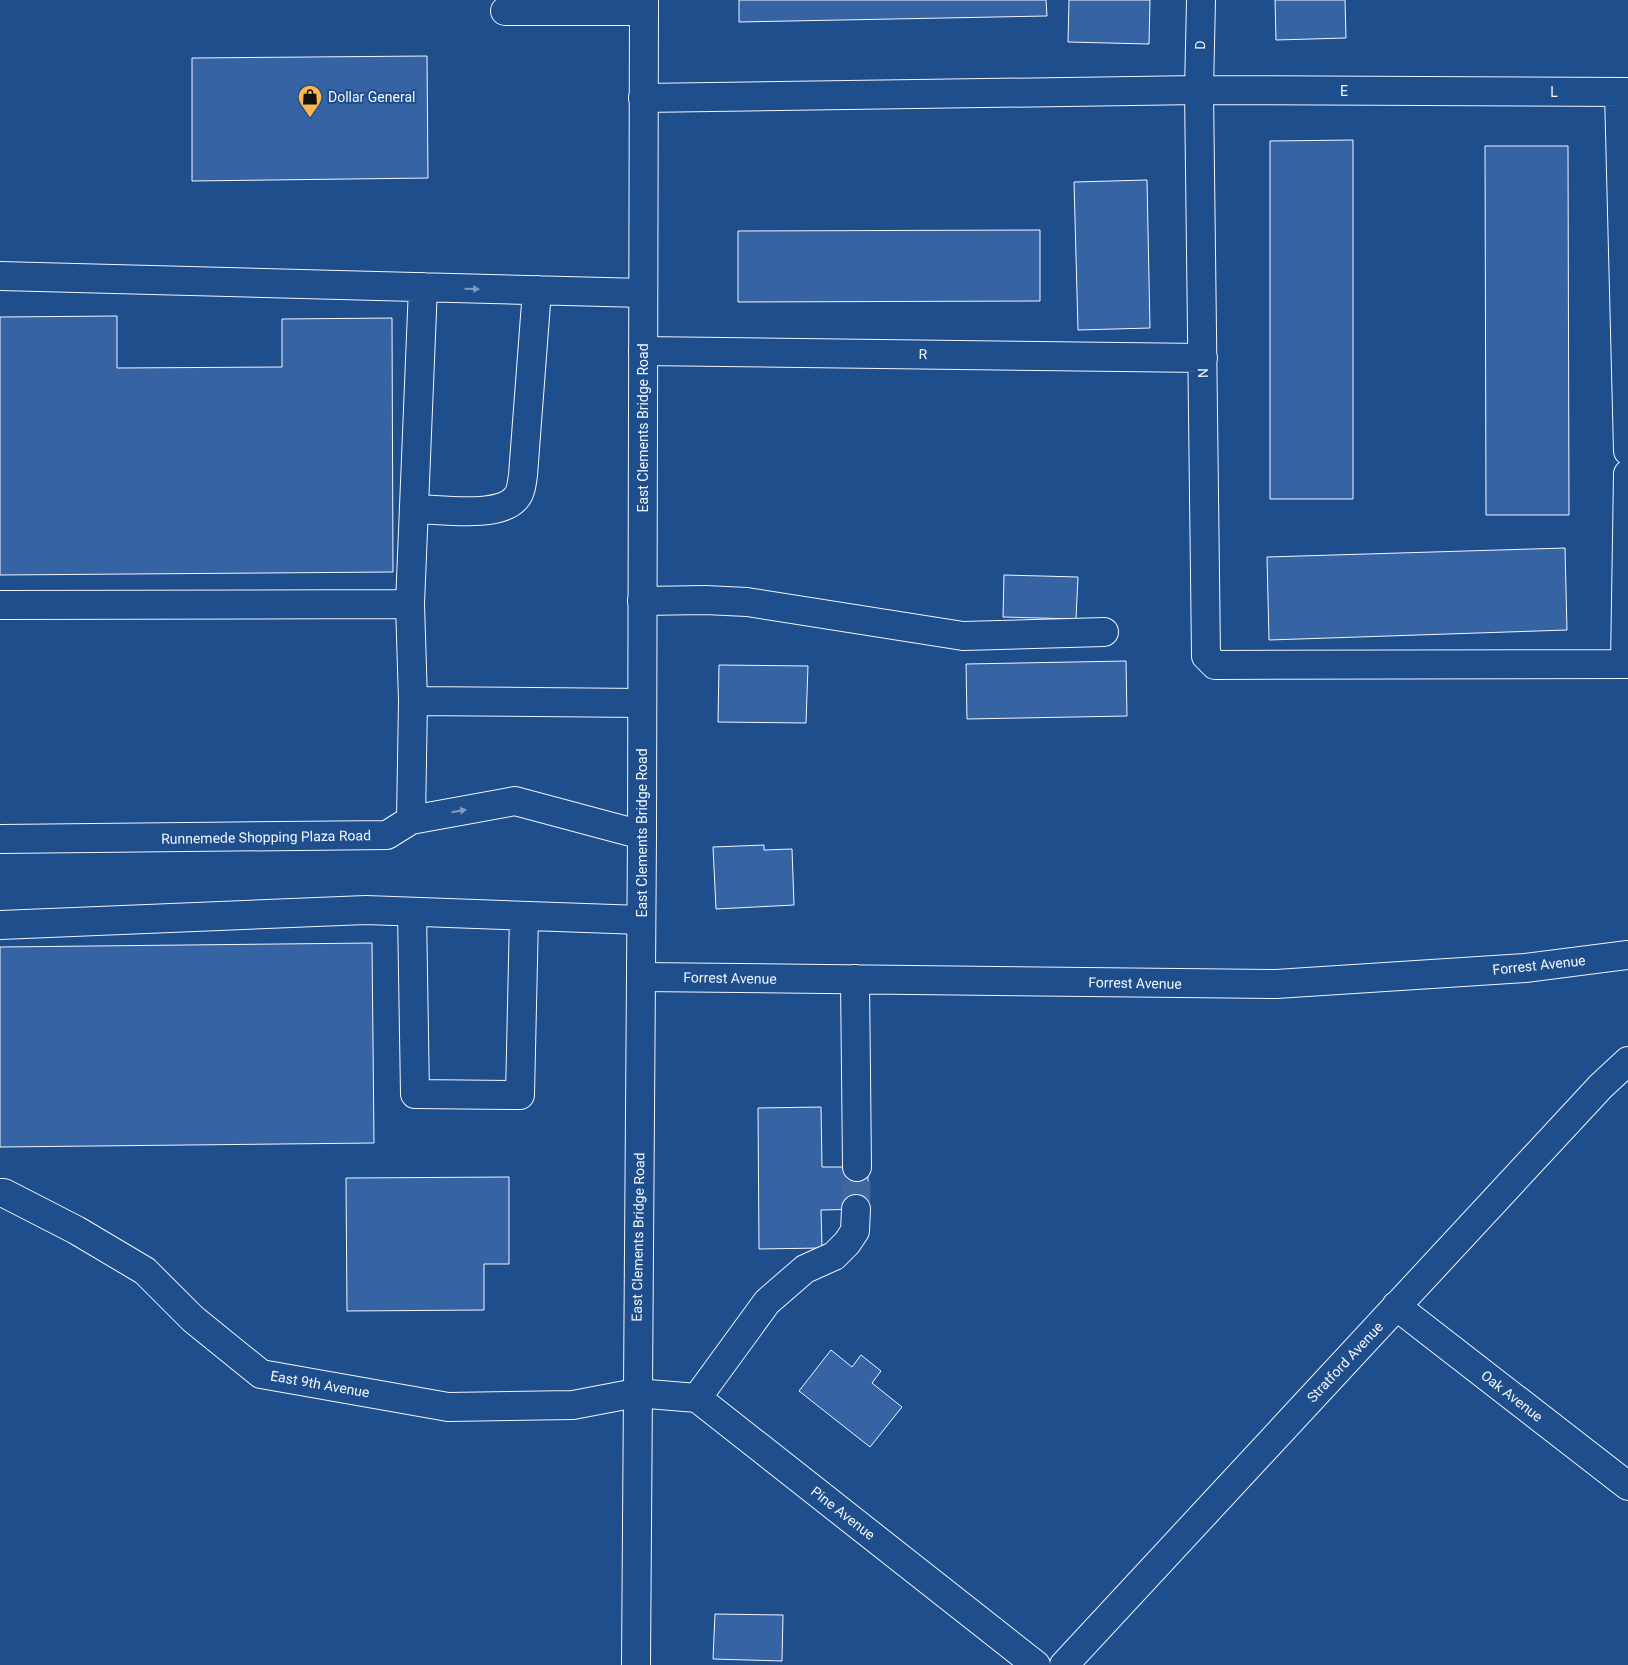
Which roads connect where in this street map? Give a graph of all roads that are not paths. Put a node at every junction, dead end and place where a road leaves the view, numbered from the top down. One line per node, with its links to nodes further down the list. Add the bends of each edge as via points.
1 (1201, 0): 4 (street, D)
2 (644, 5): 3 (street); 7 (street, East Clements Bridge Road)
3 (505, 11)
4 (1199, 90): 5 (street, E); 7 (street); 13 (street, N)
5 (1489, 92): 6 (street, L)
6 (1624, 92): 14 (street)
7 (643, 98): 11 (street, East Clements Bridge Road)
8 (0, 276): 9 (street)
9 (423, 287): 10 (street, one-way to 10); 16 (street)
10 (537, 290): 11 (street); 16 (street, via 524,476 518,497 495,510)
11 (643, 292): 12 (street, East Clements Bridge Road)
12 (643, 351): 13 (street, R); 17 (street, East Clements Bridge Road)
13 (1203, 358): 21 (street, N, via 1206,656 1215,665)
14 (1628, 451)
15 (1628, 474): 21 (street)
16 (414, 508): 18 (street)
17 (642, 601): 20 (street, via 747,602 963,636); 23 (street, East Clements Bridge Road)
18 (410, 604): 19 (street); 22 (street)
19 (0, 605)
20 (1104, 632)
21 (1626, 664)
22 (413, 701): 23 (street); 24 (street)
23 (642, 703): 25 (street, East Clements Bridge Road)
24 (411, 820): 25 (street, Runnemede Shopping Plaza Road, one-way to 25, via 515,802); 26 (street, Runnemede Shopping Plaza Road, via 387,835)
25 (642, 836): 29 (street, East Clements Bridge Road)
26 (0, 839)
27 (412, 912): 28 (street); 28 (street, via 415,1094 520,1095); 30 (street, via 366,910)
28 (524, 916): 29 (street)
29 (641, 920): 32 (street, East Clements Bridge Road)
30 (0, 925)
31 (1628, 955): 33 (street, Forrest Avenue, via 1525,968 1276,984)
32 (640, 977): 33 (street, Forrest Avenue); 39 (street, East Clements Bridge Road)
33 (855, 979): 35 (street)
34 (1628, 1061): 38 (street, Stratford Avenue, via 1594,1093)
35 (857, 1167)
36 (0, 1193): 39 (street, East 9th Avenue, via 76,1230 145,1271 193,1319 261,1374 448,1407 573,1405)
37 (856, 1209): 40 (street, via 855,1231 847,1243 834,1256 805,1270 767,1302)
38 (1396, 1306): 41 (street, Oak Avenue); 44 (street, Stratford Avenue)
39 (636, 1393): 40 (street); 42 (street, East Clements Bridge Road)
40 (697, 1398): 43 (street, Pine Avenue)
41 (1628, 1486)
42 (636, 1665)
43 (1036, 1665)
44 (1064, 1665)

